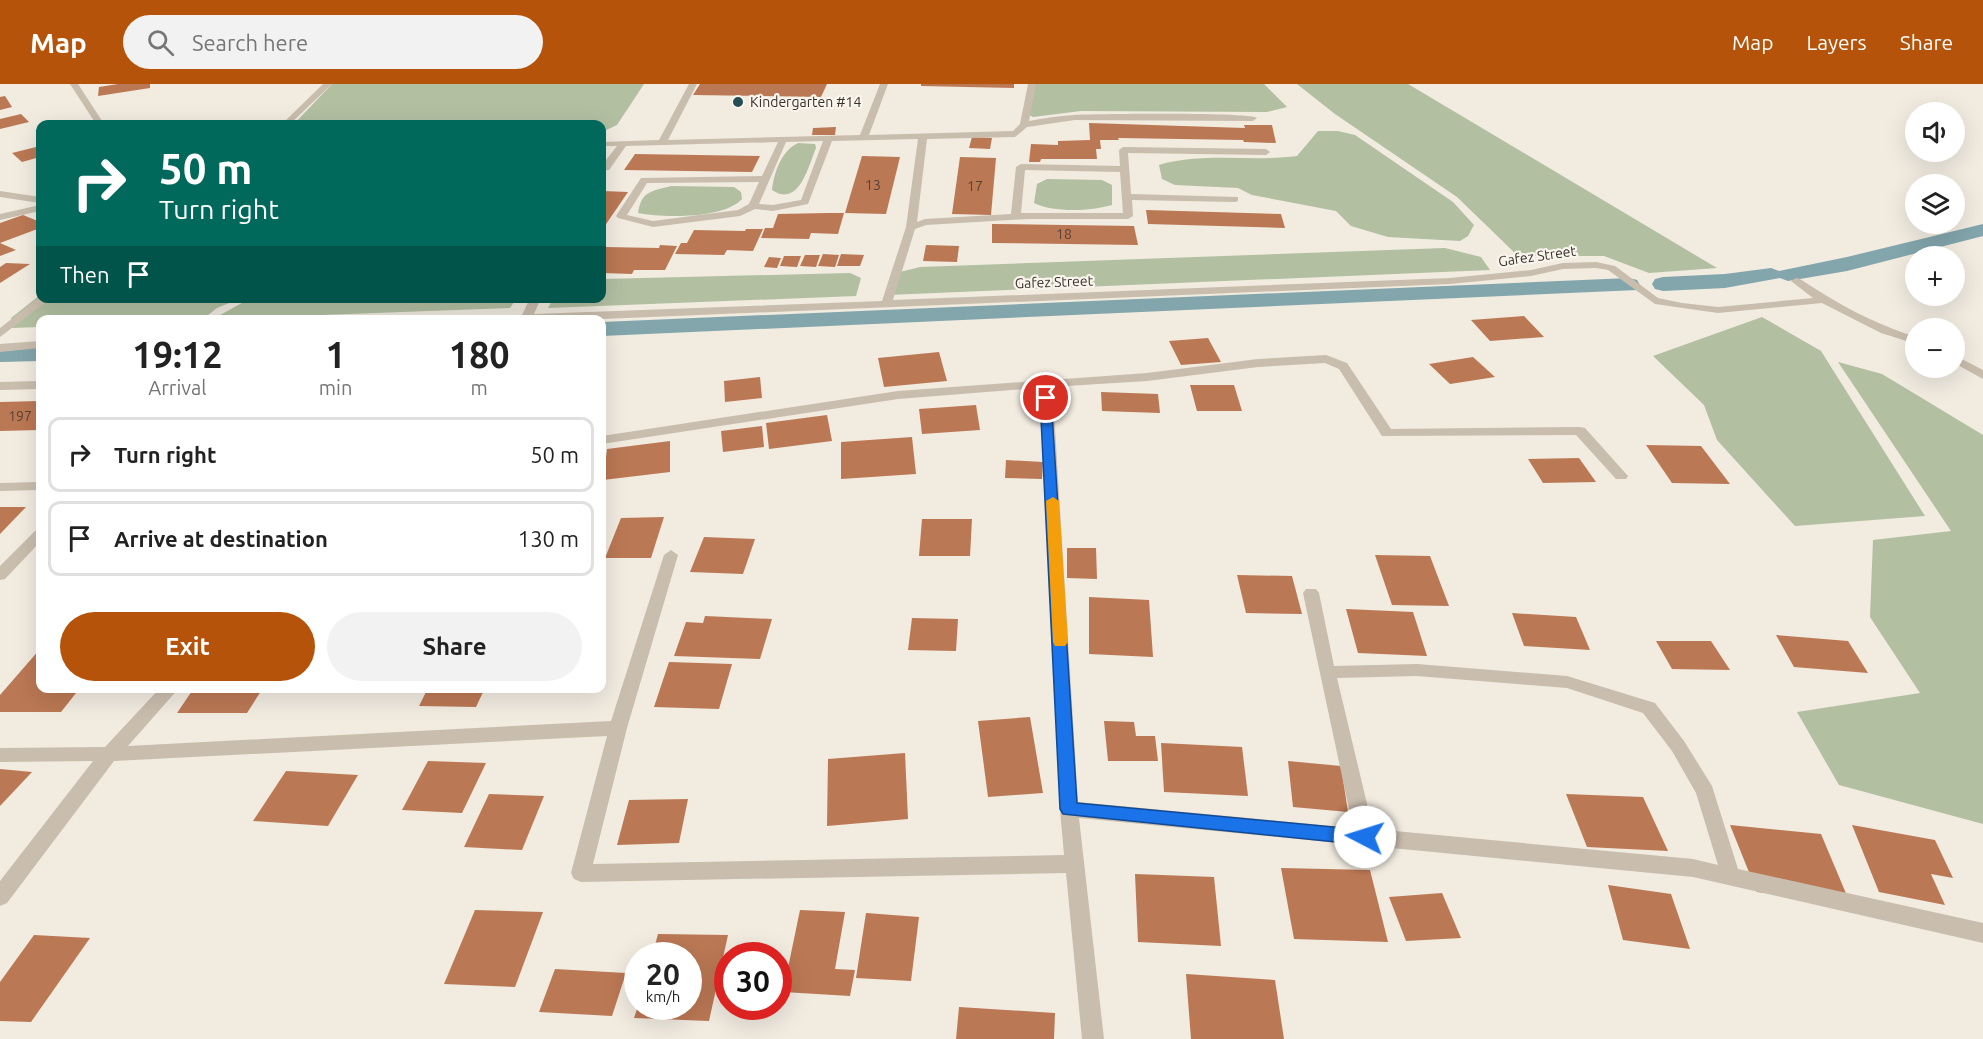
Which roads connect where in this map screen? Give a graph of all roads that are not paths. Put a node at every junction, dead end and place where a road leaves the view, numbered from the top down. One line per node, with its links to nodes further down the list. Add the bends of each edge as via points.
1 (74, 84): 7 (street)
2 (328, 84): 8 (street)
3 (693, 84): 14 (street)
4 (884, 84): 10 (street)
5 (1032, 84): 9 (street)
6 (1253, 118): 9 (street, via 1082,117)
7 (97, 120)
8 (290, 120)
9 (1024, 125): 11 (street, via 1015,134)
10 (864, 137): 11 (street); 13 (street)
11 (923, 137): 29 (street)
12 (784, 138): 13 (street); 14 (street); 20 (street)
13 (829, 138): 25 (street, via 805,202 773,208)
14 (662, 142): 15 (street)
15 (624, 143): 16 (street); 18 (street)
16 (606, 144)
17 (1266, 152): 19 (street, via 1123,150)
18 (606, 168)
19 (1124, 169): 22 (street); 28 (street, via 1021,167)
20 (765, 179): 25 (street); 25 (street, via 644,180 621,216 653,224 674,223 740,213)
21 (0, 194): 23 (street)
22 (1126, 197): 24 (street); 28 (street, via 1128,216)
23 (36, 199)
24 (1235, 199)
25 (753, 206)
26 (36, 209): 27 (street)
27 (0, 217)
28 (1016, 217): 29 (street, via 925,222)
29 (911, 227): 33 (street)
30 (1796, 281): 31 (street)
31 (1824, 300): 33 (street, Gafez Street, via 1718,310 1655,301 1611,268 1596,265 1450,281); 36 (street)
32 (40, 303): 35 (street)
33 (886, 304): 34 (street, Gafez Street)
34 (582, 315)
35 (0, 334)
36 (1905, 337)
37 (36, 345): 38 (street)
38 (0, 348)
39 (1965, 364): 40 (street)
40 (1983, 375)
41 (1043, 384): 44 (street, via 898,395); 45 (street, via 1326,359 1343,366 1387,433 1580,430); 57 (street, via 1048,412)
42 (36, 385): 43 (street)
43 (0, 386)
44 (606, 439)
45 (1621, 476)
46 (36, 486): 47 (street)
47 (0, 487)
48 (36, 538): 50 (street)
49 (671, 555): 54 (street)
50 (0, 575)
51 (1311, 593): 52 (street)
52 (1328, 672): 58 (street); 60 (street, via 1417,670 1567,682 1649,708 1705,791)
53 (166, 693): 56 (street)
54 (618, 728): 56 (street); 59 (street, via 581,873)
55 (0, 754): 56 (street)
56 (109, 754): 61 (street)
57 (1069, 809): 58 (street); 59 (street)
58 (1365, 837): 60 (street, via 1693,868)
59 (1074, 864): 63 (street)
60 (1731, 877): 62 (street)
61 (0, 897)
62 (1983, 933)
63 (1093, 1039)

